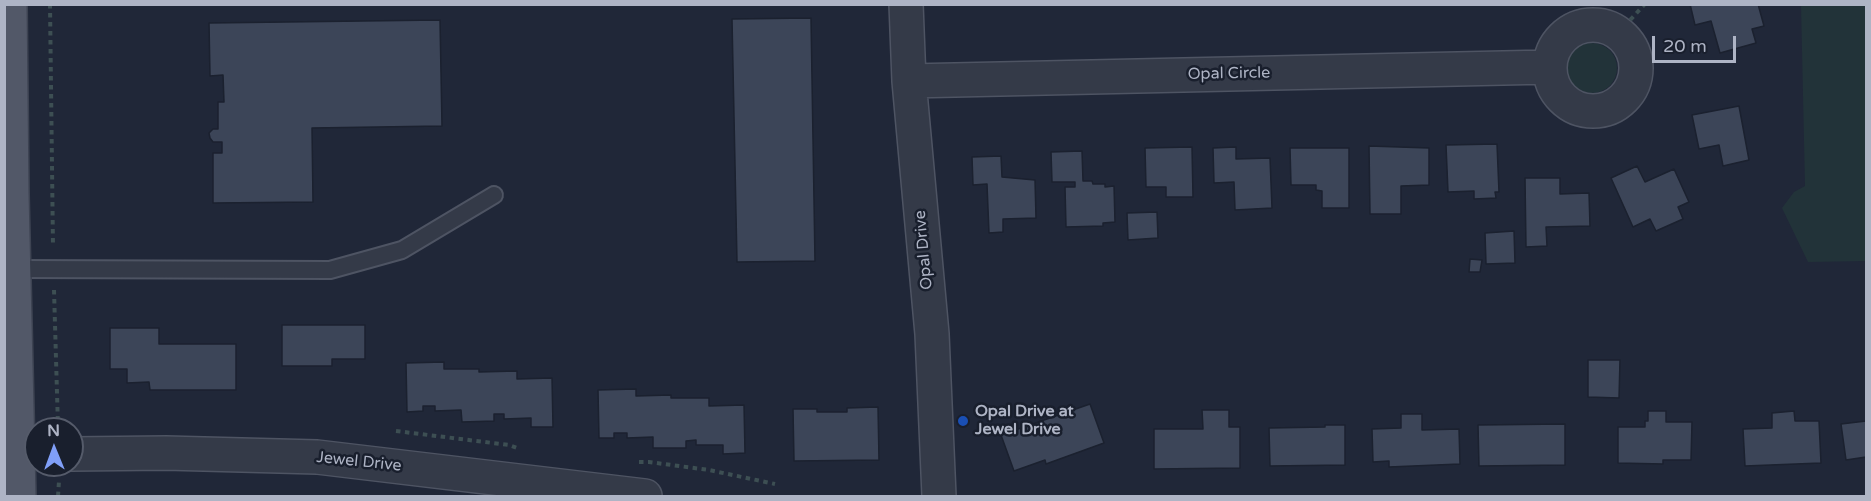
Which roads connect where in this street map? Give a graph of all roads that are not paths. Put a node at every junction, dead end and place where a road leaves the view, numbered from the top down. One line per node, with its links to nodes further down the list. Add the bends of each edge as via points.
1 (10, 4): 6 (main road)
2 (906, 4): 4 (street, Opal Drive)
3 (1549, 67): 3 (street, via 1551,80 1568,104 1589,110 1611,106 1623,98 1636,71 1628,43 1606,26 1593,25 1574,30 1558,42); 4 (street, Opal Circle)
4 (909, 81): 12 (street, Opal Drive, via 932,334)
5 (494, 195): 6 (lane, via 402,250 330,270)
6 (14, 269): 7 (main road)
7 (24, 417)
8 (84, 465): 11 (street, Jewel Drive, via 166,453 317,457)
9 (24, 470): 10 (main road)
10 (19, 496)
11 (645, 496)
12 (939, 496)

